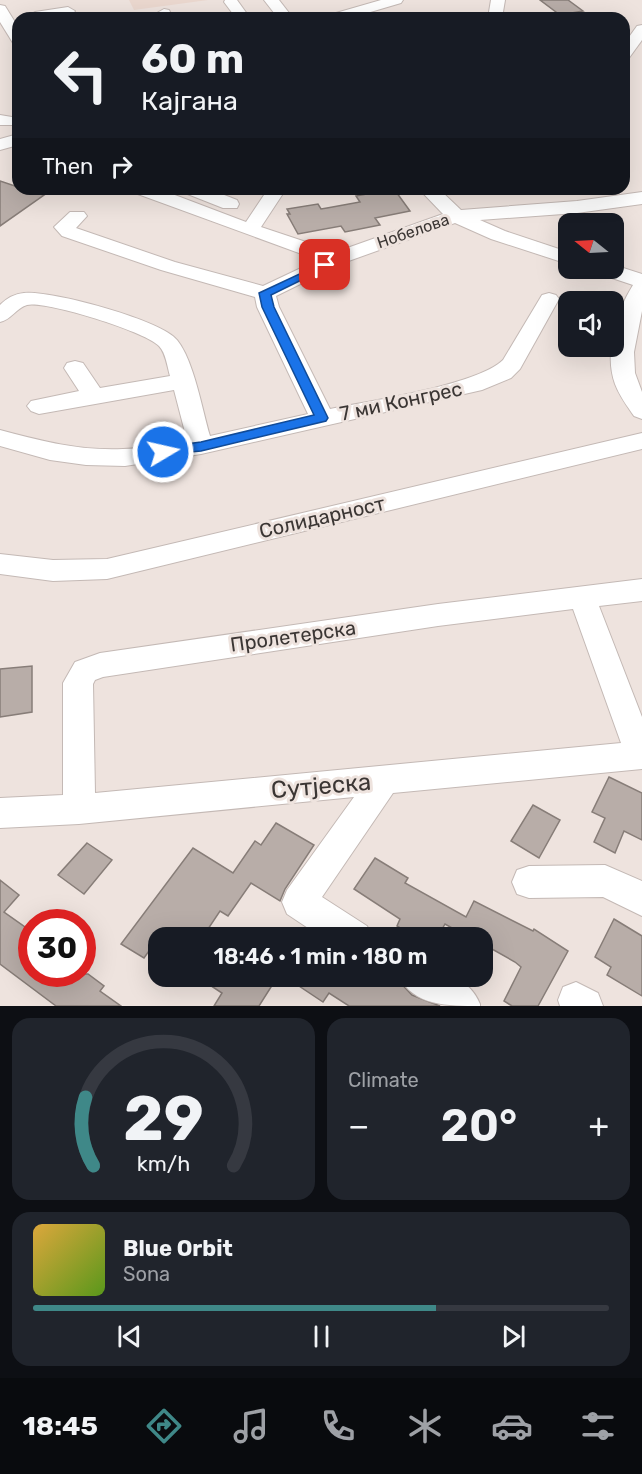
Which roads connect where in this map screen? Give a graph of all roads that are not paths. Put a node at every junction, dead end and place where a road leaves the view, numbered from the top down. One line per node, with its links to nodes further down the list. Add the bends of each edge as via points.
1 (271, 0): 8 (street)
2 (396, 0): 9 (street)
3 (231, 2): 7 (street)
4 (0, 9): 11 (street)
5 (68, 11): 6 (street)
6 (61, 12)
7 (238, 12)
8 (281, 12)
9 (355, 12)
10 (642, 28): 12 (street)
11 (10, 35)
12 (630, 46)
13 (162, 195): 20 (street)
14 (203, 195): 20 (street)
15 (273, 195): 20 (street)
16 (434, 195): 19 (street)
17 (642, 198): 19 (street, Нобелова)
18 (76, 216): 25 (street, via 64,227 69,232 168,266)
19 (456, 216): 21 (street); 22 (street, Нобелова)
20 (254, 223): 22 (street)
21 (558, 255)
22 (336, 259): 25 (street, Нобелова)
23 (623, 279): 24 (street)
24 (637, 286): 32 (street, via 625,338 623,373)
25 (265, 293): 33 (street, via 268,307)
26 (549, 299): 33 (street, 7 ми Конгрес, via 503,373)
27 (0, 316): 29 (street, via 22,299 36,297 132,324 169,343)
28 (75, 368): 30 (street)
29 (183, 381): 30 (street); 36 (street)
30 (94, 398): 31 (street)
31 (39, 406)
32 (642, 411)
33 (322, 418): 36 (street, 7 ми Конгрес)
34 (0, 438): 36 (street, 7 ми Конгрес, via 86,457 125,458)
35 (642, 441): 37 (street, Солидарност, via 107,568 72,572)
36 (201, 446)
37 (0, 564)
38 (642, 590): 39 (street, Пролетерска)
39 (582, 597): 40 (street); 42 (street, Пролетерска, via 205,649 100,665 85,671 78,683)
40 (642, 755): 41 (street, Сутјеска)
41 (385, 779): 42 (street, Сутјеска); 46 (street, via 298,903)
42 (78, 809): 43 (street, Сутјеска)
43 (0, 813)
44 (529, 882): 45 (street, via 604,881)
45 (642, 899)
46 (337, 927)
47 (435, 987): 48 (street)
48 (462, 1004)

